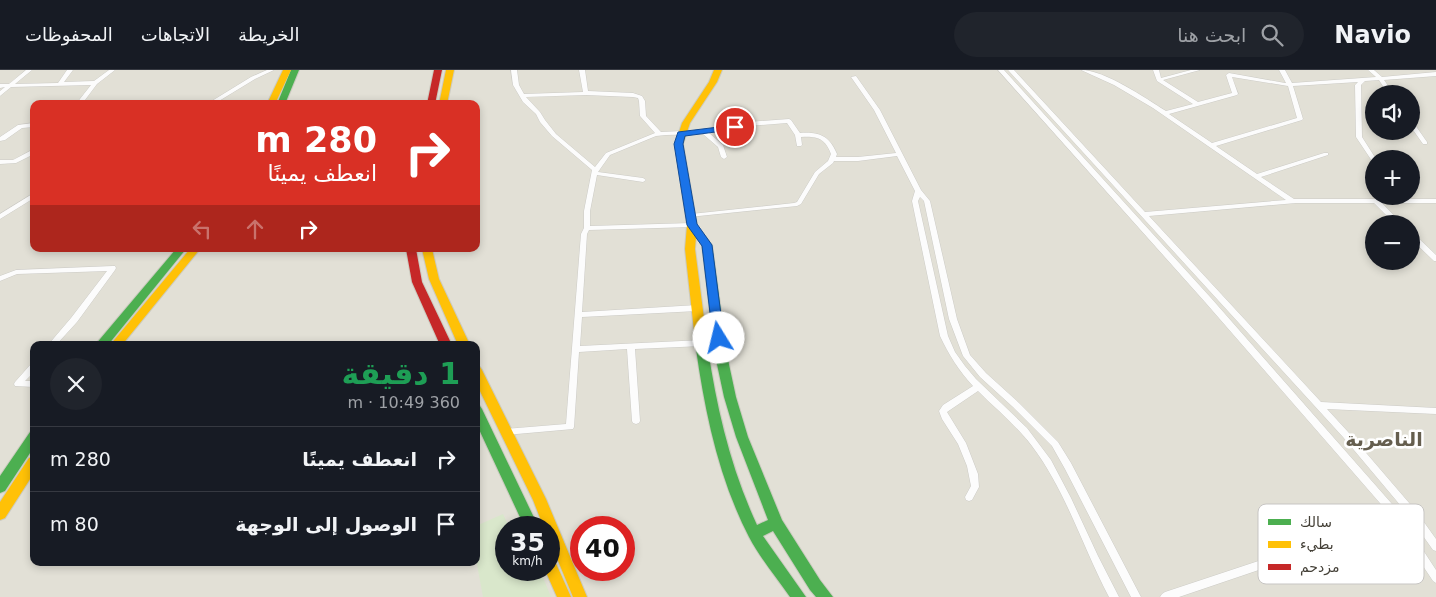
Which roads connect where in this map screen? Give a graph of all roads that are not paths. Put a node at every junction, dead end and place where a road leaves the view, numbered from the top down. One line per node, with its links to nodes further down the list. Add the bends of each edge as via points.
1 (29, 70): 31 (street)
2 (70, 70): 27 (street)
3 (112, 70): 26 (street)
4 (272, 70): 36 (street)
5 (286, 70): 37 (main road)
6 (295, 70): 38 (main road)
7 (438, 70): 39 (main road)
8 (450, 70): 40 (main road)
9 (514, 70): 34 (street)
10 (582, 70): 32 (street)
11 (718, 70): 46 (main road)
12 (1001, 70): 106 (street)
13 (1011, 70): 70 (street)
14 (1084, 70): 42 (street, via 1136,94)
15 (1156, 70): 23 (street)
16 (1197, 70): 23 (street)
17 (1282, 70): 28 (street)
18 (1371, 70): 22 (street)
19 (1227, 72): 28 (street); 41 (street, via 1235,94)
20 (1434, 74): 22 (street); 25 (street)
21 (854, 76): 55 (street, via 877,110)
22 (1380, 78): 24 (street); 29 (street)
23 (1159, 80): 41 (street)
24 (1364, 80): 28 (street); 53 (street, via 1358,85 1359,137)
25 (1436, 80)
26 (95, 83): 27 (street); 35 (street)
27 (59, 85): 31 (street)
28 (1290, 85): 52 (street, via 1300,119)
29 (1385, 85)
30 (0, 86): 31 (street)
31 (10, 86): 33 (street)
32 (586, 93): 34 (street); 45 (street, via 640,97 643,116)
33 (0, 94)
34 (522, 96): 60 (street, via 554,135)
35 (82, 100)
36 (217, 100)
37 (273, 100)
38 (283, 100)
39 (432, 100)
40 (444, 100)
41 (1196, 104): 42 (street)
42 (1165, 112): 52 (street)
43 (30, 125): 49 (street, via 20,126)
44 (704, 132): 46 (street); 47 (street, via 786,121 792,122); 57 (street, via 721,146)
45 (659, 134): 46 (street); 60 (street, via 608,154)
46 (681, 134): 73 (main road, via 678,144)
47 (798, 135): 51 (street); 58 (street, via 823,137 832,148)
48 (1420, 136): 50 (street)
49 (0, 139)
50 (1425, 143)
51 (799, 145)
52 (1212, 145): 61 (street)
53 (1367, 150)
54 (30, 152): 59 (street, via 14,162)
55 (899, 154): 58 (street); 63 (street)
56 (1326, 154): 61 (street)
57 (724, 157)
58 (833, 159): 73 (street, via 817,173 796,205)
59 (0, 162)
60 (594, 171): 62 (street); 74 (street)
61 (1256, 176): 66 (street)
62 (642, 180)
63 (918, 191): 96 (street, via 915,201 944,336 949,350); 123 (street, via 927,201 953,319 967,356 1055,444)
64 (30, 197): 72 (street)
65 (1420, 200): 67 (street)
66 (1292, 201): 68 (street); 70 (street)
67 (1436, 201)
68 (1365, 202)
69 (1380, 205): 71 (street)
70 (1144, 214): 97 (street)
71 (1390, 215)
72 (0, 217)
73 (692, 220): 74 (street); 83 (main road, via 690,249); 110 (main road, via 707,245 730,397 742,437)
74 (587, 228): 84 (street)
75 (1420, 242): 80 (street)
76 (178, 252): 86 (main road)
77 (193, 252): 87 (main road)
78 (411, 252): 88 (main road, via 417,282)
79 (428, 252): 89 (main road, via 434,279)
80 (1433, 252): 81 (street)
81 (1436, 259)
82 (0, 279): 85 (street, via 16,272 112,268)
83 (697, 308): 84 (street); 90 (main road)
84 (578, 315): 92 (street)
85 (56, 341)
86 (104, 341)
87 (119, 341)
88 (444, 341)
89 (462, 341)
90 (702, 343): 91 (street); 112 (main road, via 719,442)
91 (631, 346): 92 (street); 100 (street)
92 (576, 348): 101 (street, via 570,427)
93 (30, 370): 95 (street, via 18,384)
94 (480, 378): 101 (main road)
95 (30, 384)
96 (978, 387): 105 (street, via 944,411 972,469 975,487); 122 (street, via 1018,423 1036,445)
97 (1318, 405): 98 (street); 107 (street)
98 (1436, 411)
99 (480, 418): 109 (main road)
100 (636, 421)
101 (506, 432): 119 (main road)
102 (30, 442): 104 (main road)
103 (30, 468): 108 (main road)
104 (0, 487)
105 (969, 497)
106 (1386, 504)
107 (1405, 504)
108 (0, 514)
109 (526, 516)
110 (776, 522): 112 (main road); 121 (main road)
111 (1424, 530): 113 (street)
112 (754, 533): 120 (main road)
113 (1436, 547)
114 (1424, 560): 116 (street)
115 (1258, 566): 124 (street)
116 (1436, 578)
117 (557, 581): 118 (main road)
118 (564, 597)
119 (580, 597)
120 (799, 597)
121 (826, 597)
122 (1114, 597)
123 (1136, 597)
124 (1165, 597)

